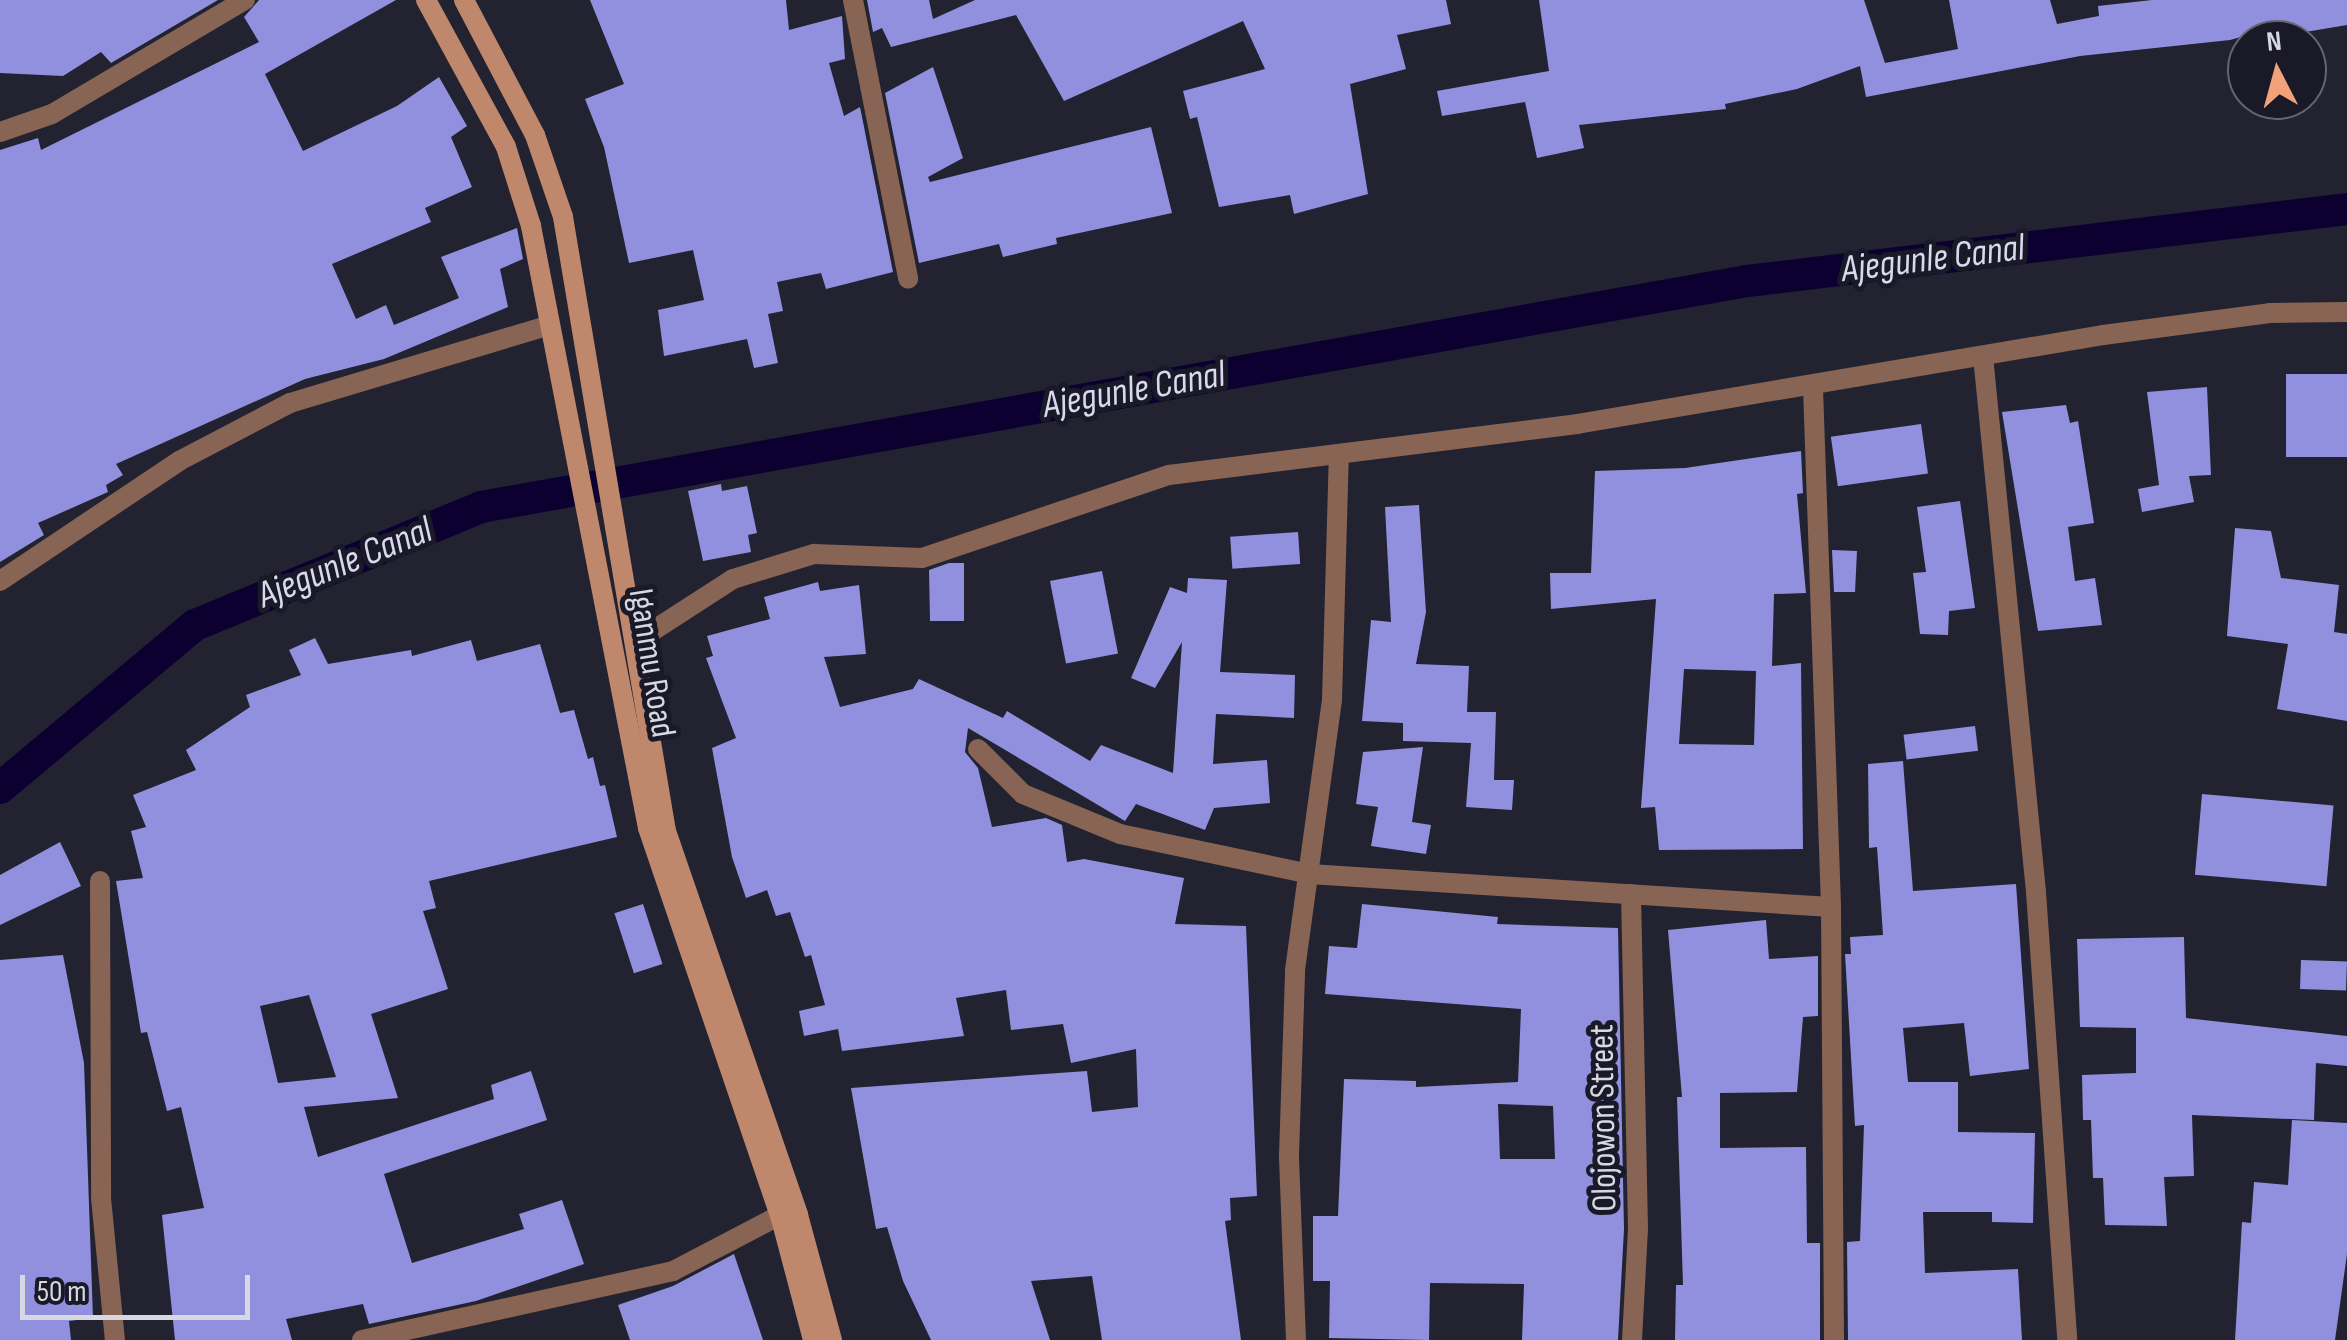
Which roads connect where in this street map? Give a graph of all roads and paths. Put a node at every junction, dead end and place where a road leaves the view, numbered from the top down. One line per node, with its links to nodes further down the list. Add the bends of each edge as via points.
1 (245, 0): 5 (street, via 52,114)
2 (426, 0): 8 (main road, Iganmu Road, via 506,147 531,226)
3 (464, 0): 13 (main road, Iganmu Road, via 535,135 581,299)
4 (853, 0): 6 (street)
5 (0, 132)
6 (908, 279)
7 (2347, 312): 9 (street, via 2270,313)
8 (547, 326): 12 (street, via 290,403 146,481); 19 (main road, Iganmu Road, via 604,576 609,643 648,828)
9 (1983, 356): 10 (street); 27 (street, via 2036,892)
10 (1813, 388): 11 (street); 18 (street)
11 (1339, 456): 13 (street, via 1170,475 922,558 814,554 733,579); 15 (street, via 1332,700)
12 (0, 581)
13 (638, 641): 19 (main road, Iganmu Road, via 666,832)
14 (978, 749): 15 (street, via 1023,794 1120,834)
15 (1308, 874): 17 (street); 24 (street, via 1296,970 1289,1155)
16 (100, 881): 20 (street, via 101,1198)
17 (1632, 894): 18 (street); 25 (street, Olojowon Street, via 1638,1229)
18 (1831, 908): 26 (street)
19 (789, 1215): 21 (street, via 673,1271); 22 (main road, Iganmu Road); 23 (main road, Iganmu Road)
20 (115, 1340)
21 (362, 1340)
22 (813, 1340)
23 (832, 1340)
24 (1296, 1340)
25 (1632, 1340)
26 (1834, 1340)
27 (2068, 1340)

